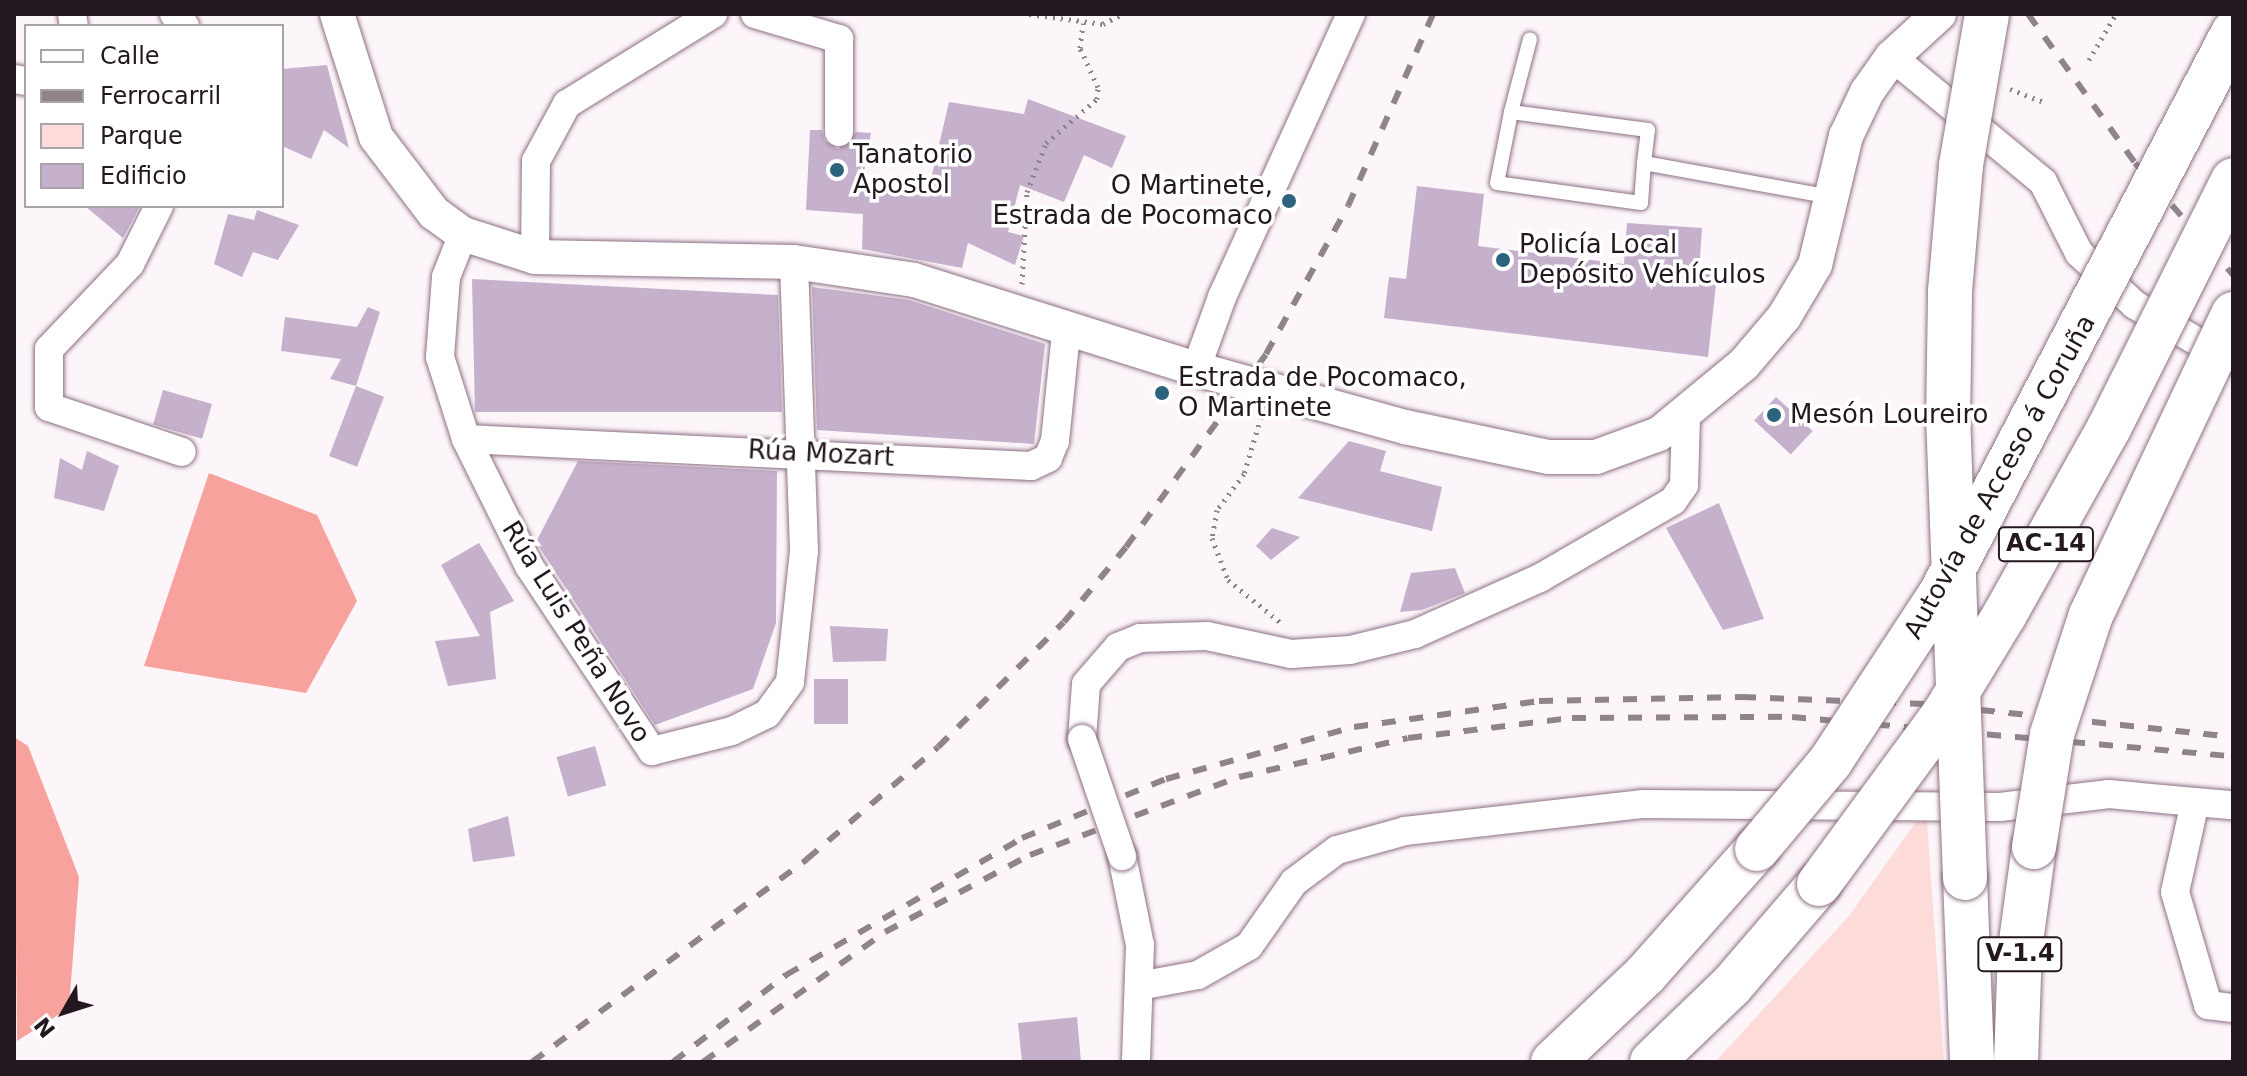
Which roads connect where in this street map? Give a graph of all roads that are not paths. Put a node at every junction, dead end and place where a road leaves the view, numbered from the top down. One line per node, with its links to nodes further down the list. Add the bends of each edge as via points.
1 (337, 14): 16 (street, via 376,137 434,213)
2 (713, 14): 17 (street, via 567,104 536,161)
3 (755, 14): 11 (street, via 839,39)
4 (1351, 14): 22 (street, via 1222,297)
5 (1939, 14): 9 (street)
6 (1987, 14): 34 (highway, V-1.4, bridge, via 1961,165 1950,291 1948,422)
7 (2233, 33): 32 (highway, Autovía de Acceso á Coruña / AC-14, bridge, via 1941,593 1830,762 1645,975)
8 (1530, 39): 10 (lane)
9 (1892, 57): 14 (street, via 1846,136); 21 (street, via 2043,182 2079,253 2135,305)
10 (1511, 112): 12 (lane, via 1648,130); 12 (lane, via 1497,183 1641,203)
11 (839, 132)
12 (1644, 163): 14 (lane)
13 (2233, 180): 33 (highway, AC-14, bridge, via 2109,428 2013,601 1935,727 1819,884 1732,985)
14 (1832, 197): 23 (street, via 1815,265 1784,317 1725,384)
15 (158, 208): 25 (street, via 130,264 49,349 49,407)
16 (463, 234): 17 (street); 24 (street, Rúa Luis Peña Novo, via 446,277 440,357)
17 (535, 257): 18 (street)
18 (794, 262): 20 (street, via 914,280); 26 (street, Rúa Luis Peña Novo)
19 (2233, 314): 35 (highway, V-1.4, bridge, via 2091,615 2052,734 2020,949)
20 (1066, 333): 22 (street); 26 (street, Rúa Mozart, via 1055,441 1048,458 1031,466)
21 (2233, 363)
22 (1196, 369): 23 (street, via 1549,457 1596,457 1633,447)
23 (1686, 418): 29 (street, bridge, via 1684,485 1658,513 1459,616 1384,643 1317,654 1207,636 1140,638 1118,647 1086,684 1082,739 1135,900)
24 (466, 439): 26 (street, Rúa Mozart); 26 (street, Rúa Luis Peña Novo, via 529,566 652,751 755,720 790,682 804,550)
25 (182, 452)
26 (801, 452)
27 (2195, 802): 28 (street); 29 (street, via 2109,794 2000,807 1643,804 1405,831 1337,850 1294,882 1249,946 1198,975); 30 (street, via 2175,892 2208,1005)
28 (2233, 805)
29 (1139, 986): 31 (street)
30 (2233, 1008)
31 (1136, 1062)
32 (1553, 1062)
33 (1652, 1062)
34 (1972, 1062)
35 (2016, 1062)

